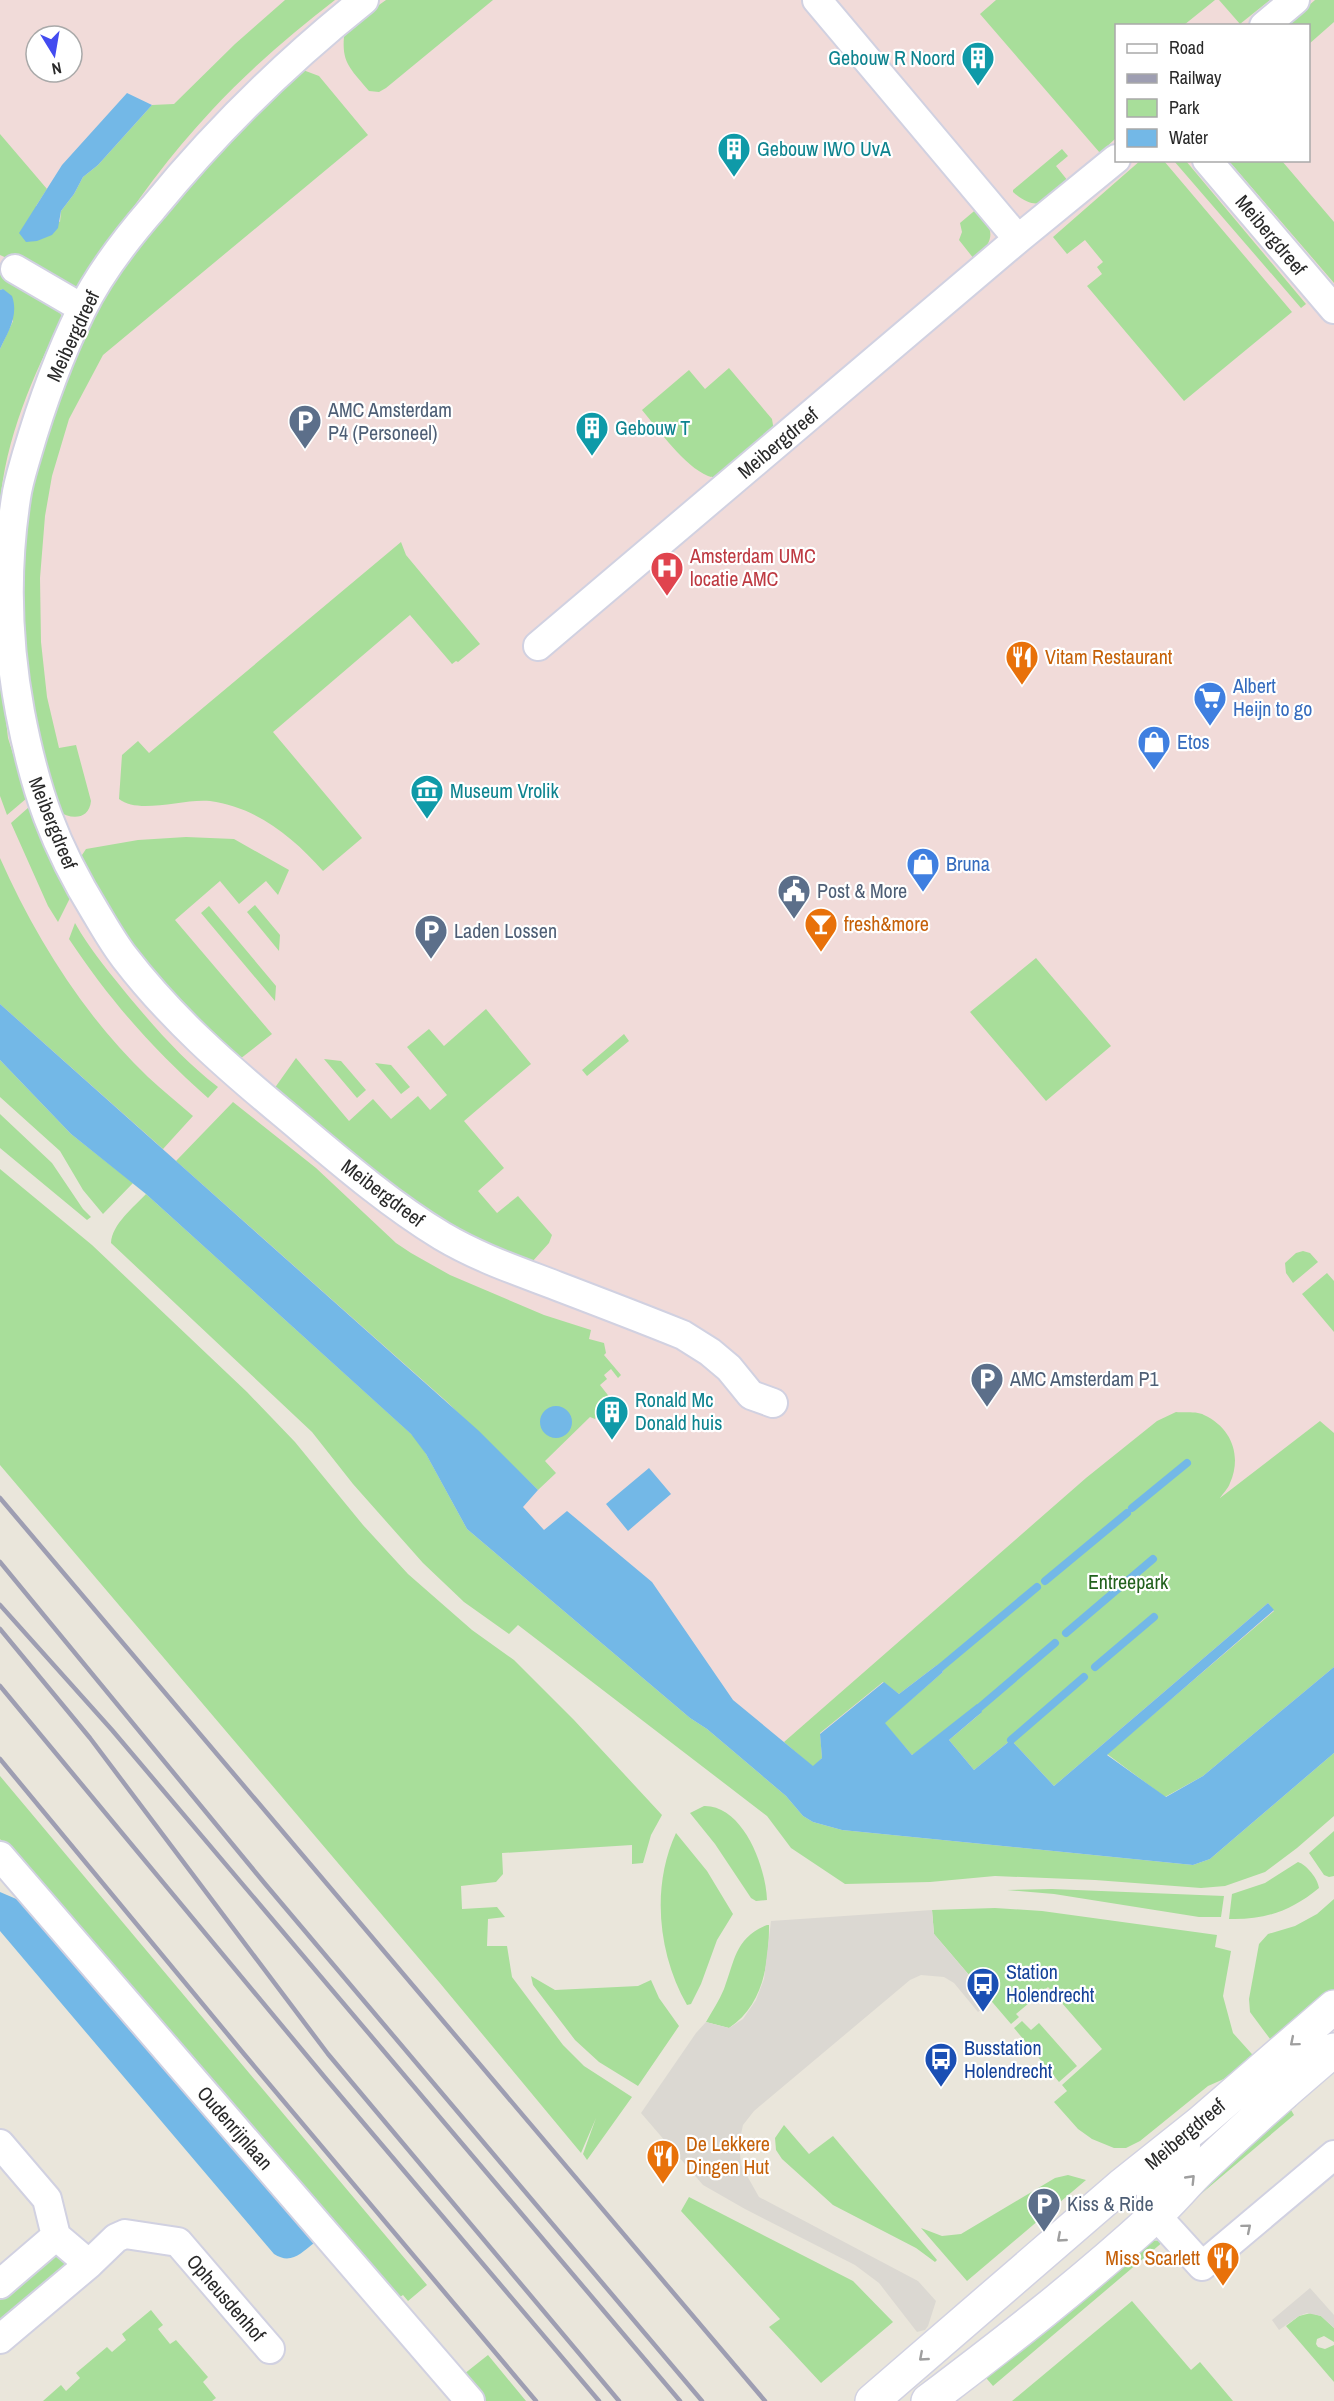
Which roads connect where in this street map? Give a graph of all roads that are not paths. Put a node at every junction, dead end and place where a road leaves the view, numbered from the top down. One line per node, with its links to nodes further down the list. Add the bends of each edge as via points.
1 (364, 0): 9 (street, Meibergdreef, via 311,42 235,115 136,228)
2 (817, 0): 7 (street)
3 (1295, 0): 4 (street)
4 (1266, 24)
5 (1115, 160): 7 (street, Meibergdreef)
6 (1209, 162): 10 (street, Meibergdreef)
7 (1018, 239): 11 (street, Meibergdreef)
8 (15, 269): 9 (street)
9 (82, 308): 12 (street, Meibergdreef, via 35,425 16,493 9,556 11,644 13,675 38,793 57,845 121,954 174,1017 242,1079 403,1210 487,1260 683,1335 723,1363 751,1395)
10 (1334, 309)
11 (538, 646)
12 (773, 1403)
13 (0, 1856): 25 (street, Oudenrijnlaan)
14 (1334, 2007): 16 (main road, Meibergdreef, one-way to 16)
15 (1334, 2049): 19 (main road, Meibergdreef, one-way to 15, via 1252,2121)
16 (1200, 2123): 19 (street, via 1191,2142 1151,2189 1151,2210); 26 (main road, Meibergdreef, one-way to 26, via 1121,2186)
17 (0, 2144): 20 (street, via 47,2199)
18 (1334, 2155): 19 (street, one-way to 18, via 1202,2266)
19 (1156, 2215): 27 (main road, Meibergdreef, via 1020,2332)
20 (56, 2236): 21 (street); 22 (street)
21 (89, 2264): 23 (street, Opheusdenhof); 24 (street, Opheusdenhof, via 124,2234 178,2242)
22 (0, 2284)
23 (0, 2338)
24 (270, 2349)
25 (470, 2401)
26 (872, 2401)
27 (928, 2401)

